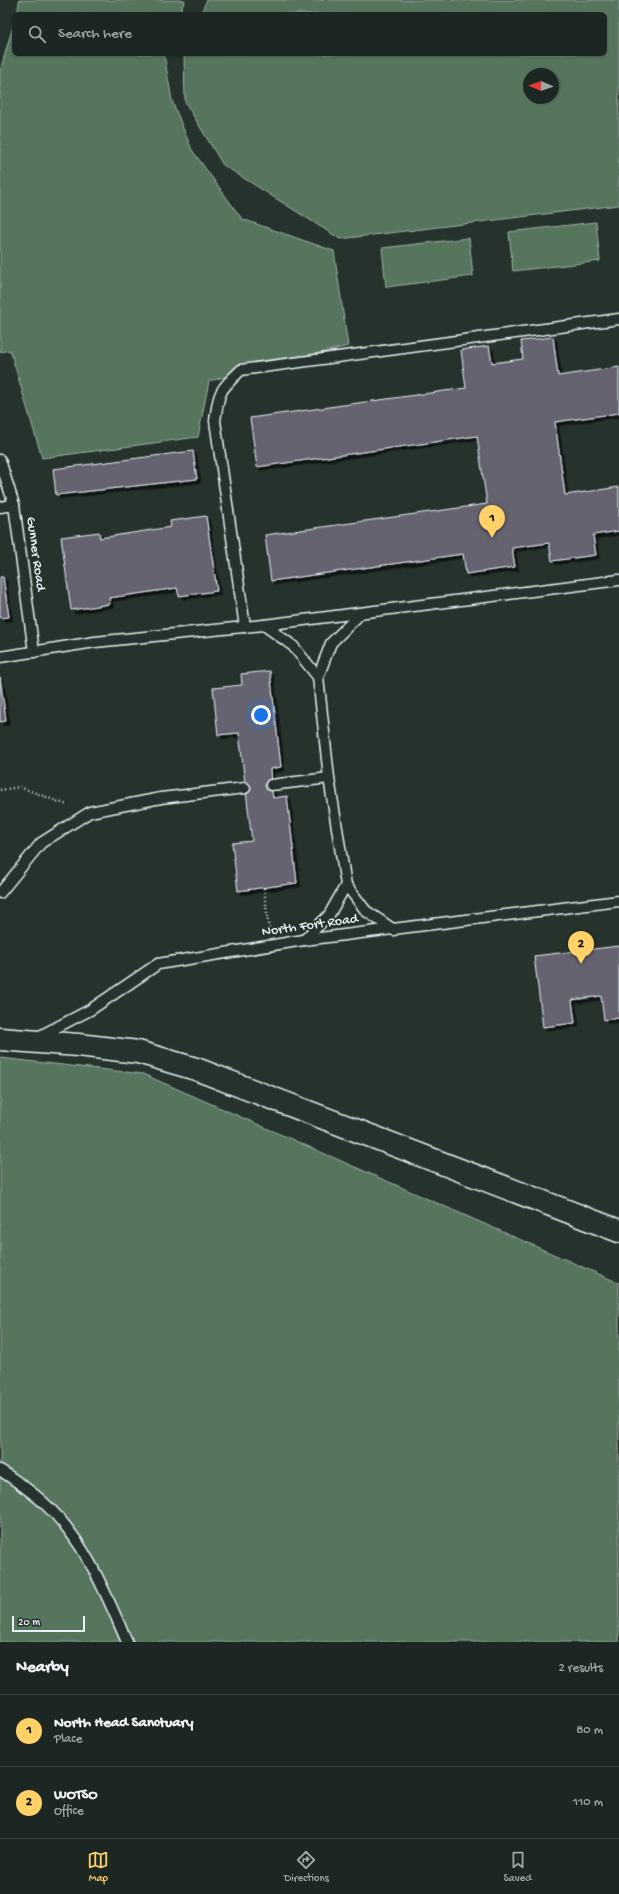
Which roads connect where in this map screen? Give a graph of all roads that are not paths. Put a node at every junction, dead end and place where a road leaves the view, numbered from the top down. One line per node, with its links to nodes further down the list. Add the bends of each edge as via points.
1 (619, 319): 8 (lane, via 240,370 224,385 218,396 215,421)
2 (0, 460): 3 (lane, Gunner Road)
3 (14, 505): 4 (lane); 9 (lane, Gunner Road)
4 (0, 507)
5 (619, 580): 6 (lane)
6 (361, 613): 7 (lane); 11 (lane, via 331,644)
7 (264, 625): 8 (lane); 11 (lane, via 293,646)
8 (245, 627): 9 (lane, via 95,642)
9 (34, 652): 10 (lane)
10 (0, 657)
11 (318, 677): 12 (lane)
12 (328, 778): 13 (lane); 15 (lane)
13 (271, 785)
14 (246, 788): 16 (lane, via 161,798 90,812 41,843)
15 (346, 885): 18 (lane, via 366,911); 19 (lane, via 329,915)
16 (0, 893)
17 (619, 901): 18 (lane, North Fort Road)
18 (394, 930): 19 (lane, North Fort Road)
19 (304, 940): 21 (lane, North Fort Road, via 158,964 90,1010)
20 (0, 1039): 21 (street)
21 (27, 1042): 22 (street, via 138,1052 196,1069)
22 (619, 1231)
23 (0, 1470): 24 (lane, via 44,1503 81,1546)
24 (127, 1642)

